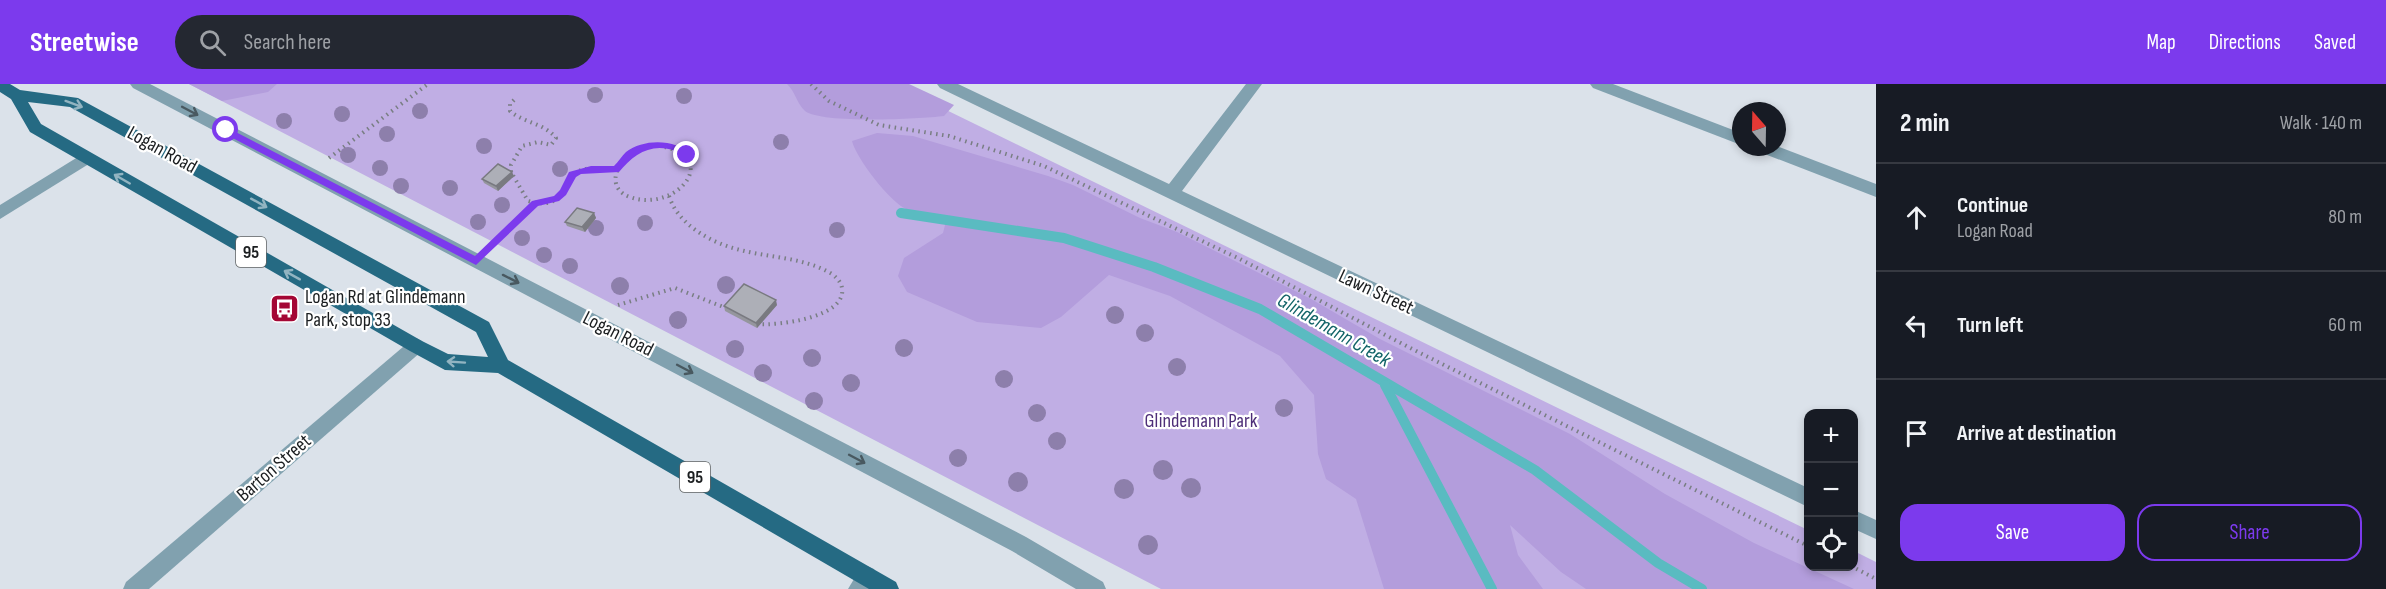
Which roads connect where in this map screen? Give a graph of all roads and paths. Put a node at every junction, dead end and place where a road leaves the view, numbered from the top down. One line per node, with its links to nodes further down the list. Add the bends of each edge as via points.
1 (138, 84): 20 (street, Logan Road, one-way to 20)
2 (428, 84): 13 (path)
3 (811, 84): 29 (path, via 829,101 879,124 949,136 1044,166 1240,259)
4 (945, 84): 16 (street, Lawn Street)
5 (1254, 84): 16 (street)
6 (1598, 84): 10 (street)
7 (0, 86): 8 (main road, Logan Road / 95)
8 (17, 95): 12 (main road, 95, via 34,128); 25 (main road, Logan Road / 95, one-way to 25, via 73,102 483,327)
9 (514, 100): 18 (path, via 510,111 515,116 548,130 556,138 551,145 538,142 522,146 511,165 524,198)
10 (1732, 136)
11 (1786, 156): 15 (street)
12 (86, 158): 19 (street); 24 (main road, 95, one-way to 12)
13 (326, 160)
14 (616, 170): 17 (path, via 619,189 632,198 650,201); 17 (path, via 637,149 653,145 676,148 687,155 692,173 684,186); 18 (path, via 578,171 556,199)
15 (1876, 190)
16 (1171, 194): 26 (street, Lawn Street)
17 (669, 196): 23 (path, via 672,208 713,240 749,254 823,269 843,287 834,305 819,315 789,323 760,325)
18 (535, 203): 20 (path)
19 (0, 213)
20 (476, 261): 22 (street, Logan Road, one-way to 22)
21 (735, 312): 22 (path, via 675,288 632,299)
22 (587, 318): 35 (street, Logan Road, one-way to 35, via 1019,544)
23 (752, 321)
24 (416, 346): 25 (main road, 95, one-way to 24, via 445,362); 33 (street, Barton Street)
25 (501, 365): 32 (main road, 95)
26 (1804, 496)
27 (1858, 521): 28 (street)
28 (1876, 530)
29 (1804, 544)
30 (1858, 570): 31 (path)
31 (1876, 579)
32 (863, 583): 34 (main road, 95)
33 (133, 589)
34 (889, 589)
35 (1096, 589)

